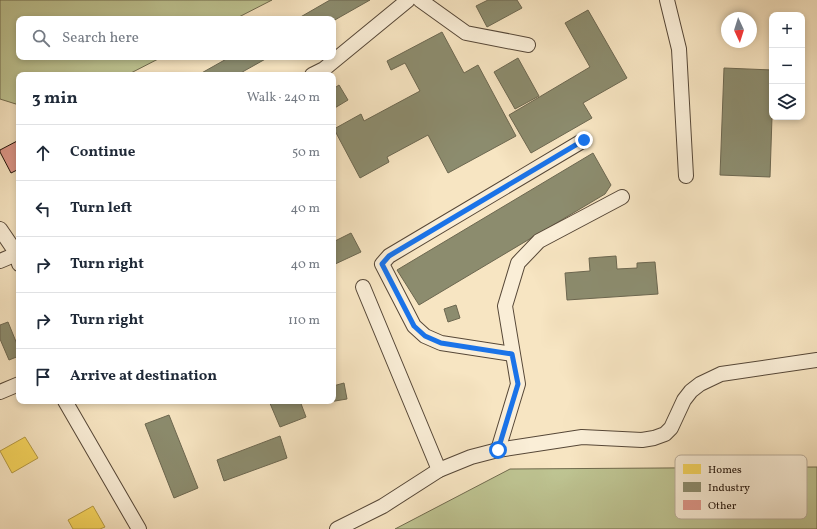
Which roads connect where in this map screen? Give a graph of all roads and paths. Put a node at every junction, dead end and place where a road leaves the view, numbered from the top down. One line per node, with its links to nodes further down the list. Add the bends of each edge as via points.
1 (408, 0): 5 (lane)
2 (420, 0): 4 (lane, via 466,33)
3 (667, 0): 9 (lane, via 679,49)
4 (528, 45)
5 (336, 59)
6 (335, 60): 7 (lane)
7 (318, 72)
8 (584, 140): 16 (lane, via 389,256 382,264 414,326 425,336 441,343)
9 (686, 176)
10 (622, 197): 16 (lane, via 539,241 518,263 506,306)
11 (0, 229): 12 (lane)
12 (16, 254)
13 (16, 257): 14 (lane)
14 (0, 261)
15 (363, 287): 22 (lane)
16 (512, 354): 21 (lane, via 518,384)
17 (817, 360): 21 (lane, via 721,374 700,384 684,400 671,428 665,434 654,438 642,440 582,437)
18 (16, 385): 19 (lane)
19 (0, 392)
20 (67, 404): 23 (lane)
21 (498, 450): 22 (lane)
22 (439, 470): 24 (lane, via 384,506)
23 (139, 529)
24 (337, 529)

